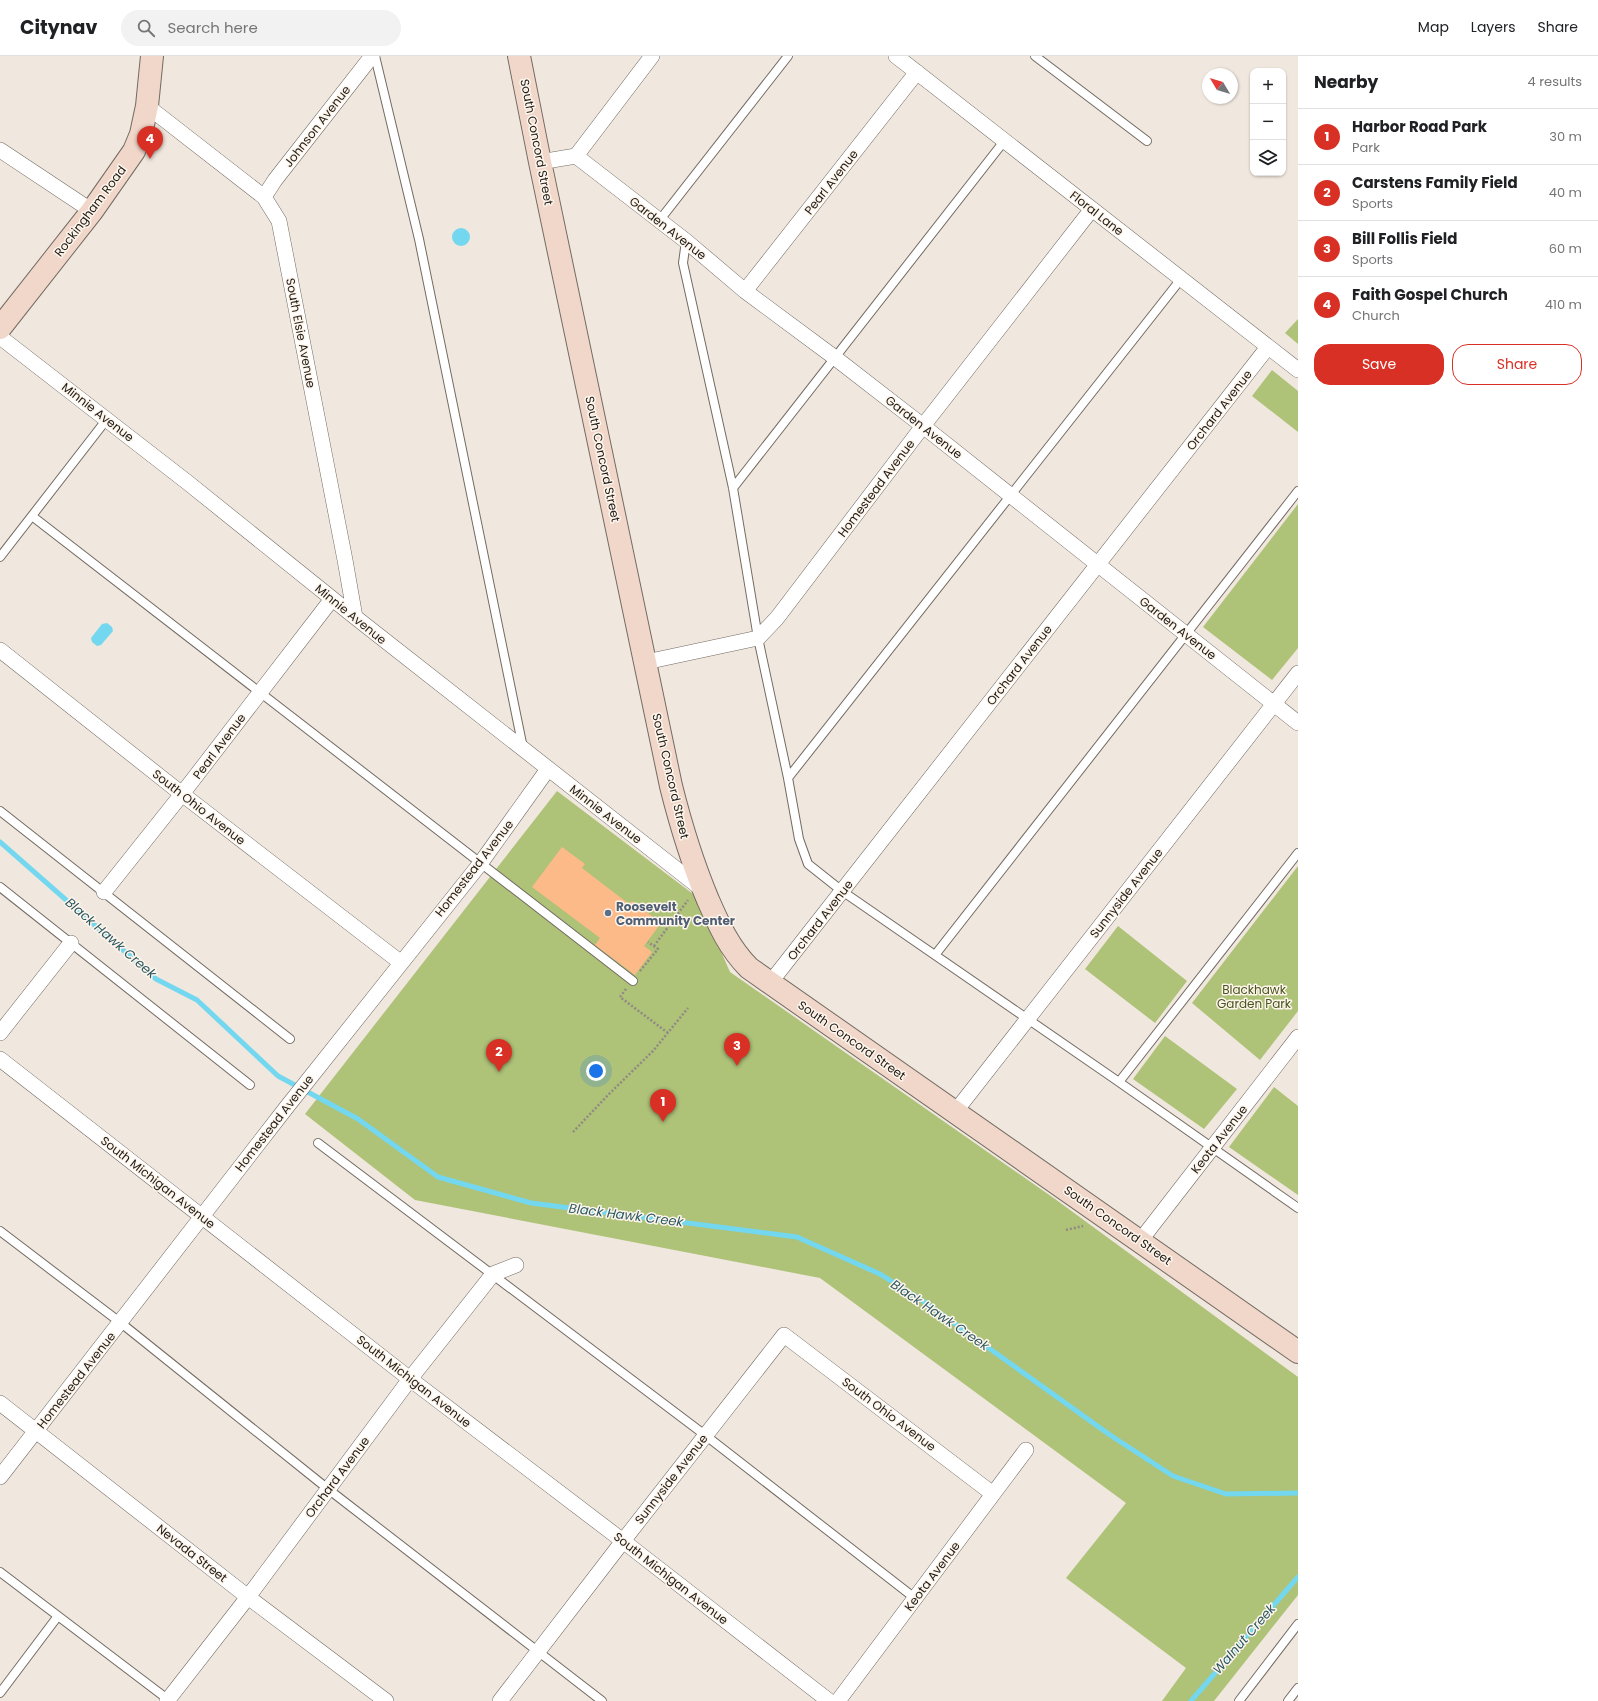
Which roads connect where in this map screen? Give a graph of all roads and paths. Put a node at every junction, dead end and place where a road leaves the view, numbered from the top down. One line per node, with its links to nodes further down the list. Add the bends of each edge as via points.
1 (152, 56): 10 (street, Rockingham Road)
2 (372, 56): 16 (street, Johnson Avenue)
3 (375, 56): 46 (lane, via 419,240)
4 (519, 56): 15 (street, South Concord Street)
5 (788, 56): 19 (lane)
6 (896, 56): 9 (street, Floral Lane)
7 (1036, 56): 12 (lane)
8 (646, 60): 14 (street)
9 (917, 72): 11 (street, Floral Lane); 22 (street, Pearl Avenue)
10 (147, 106): 16 (street, South Elsie Avenue); 18 (street, Rockingham Road, via 141,134 134,151)
11 (1005, 140): 17 (street, Floral Lane); 26 (lane)
12 (1147, 141)
13 (0, 150): 18 (street)
14 (576, 156): 15 (street); 19 (street, Garden Avenue)
15 (540, 162): 41 (street, South Concord Street)
16 (264, 197): 37 (street, South Elsie Avenue, via 279,221)
17 (1092, 209): 21 (street, Floral Lane); 29 (street, Homestead Avenue)
18 (92, 211): 23 (street, Rockingham Road)
19 (659, 221): 20 (street, Garden Avenue)
20 (686, 242): 22 (street, Garden Avenue); 30 (lane, via 683,263)
21 (1181, 279): 25 (street, Floral Lane); 32 (lane)
22 (745, 291): 26 (street, Garden Avenue)
23 (0, 328)
24 (0, 337): 28 (street, Minnie Avenue)
25 (1268, 347): 27 (street, Floral Lane); 35 (street, Orchard Avenue)
26 (834, 357): 29 (street, Garden Avenue); 30 (lane)
27 (1298, 370)
28 (107, 419): 33 (lane); 36 (street, Minnie Avenue)
29 (923, 426): 32 (street, Garden Avenue); 39 (street, Homestead Avenue, via 777,618)
30 (733, 488): 39 (lane)
31 (1298, 491): 38 (lane)
32 (1011, 496): 35 (street, Garden Avenue); 48 (lane)
33 (32, 516): 34 (lane); 43 (lane)
34 (0, 557)
35 (1098, 565): 38 (street, Garden Avenue); 54 (street, Orchard Avenue)
36 (332, 599): 37 (street, Minnie Avenue); 43 (street, Pearl Avenue)
37 (354, 617): 46 (street, Minnie Avenue)
38 (1186, 635): 44 (street, Garden Avenue); 59 (lane)
39 (758, 638): 41 (street); 48 (lane)
40 (0, 650): 49 (street, South Ohio Avenue)
41 (646, 662): 56 (street, South Concord Street)
42 (1298, 673): 44 (street, Sunnyside Avenue)
43 (259, 693): 49 (street, Pearl Avenue); 52 (lane)
44 (1274, 704): 45 (street, Garden Avenue); 64 (street, Sunnyside Avenue)
45 (1298, 723)
46 (523, 749): 47 (street, Minnie Avenue)
47 (548, 769): 52 (street, Homestead Avenue); 56 (street, Minnie Avenue)
48 (788, 778): 54 (lane, via 799,840 808,864)
49 (182, 794): 55 (street, Pearl Avenue); 60 (street, South Ohio Avenue)
50 (0, 811): 55 (lane)
51 (1298, 853): 69 (lane)
52 (480, 864): 60 (street, Homestead Avenue); 61 (lane)
53 (0, 887): 57 (lane)
54 (842, 891): 59 (lane); 62 (street, Orchard Avenue)
55 (104, 892): 67 (lane)
56 (697, 894): 58 (path); 62 (street, South Concord Street, via 730,946 749,968)
57 (71, 943): 65 (street); 70 (lane)
58 (654, 946)
59 (935, 955): 64 (lane)
60 (400, 962): 76 (street, Homestead Avenue)
61 (633, 981)
62 (770, 983): 71 (street, South Concord Street)
63 (688, 1008): 72 (path, via 653,1051)
64 (1027, 1019): 69 (lane); 71 (street, Sunnyside Avenue)
65 (0, 1033)
66 (1298, 1037): 74 (street, Keota Avenue)
67 (290, 1038)
68 (0, 1059): 76 (street, South Michigan Avenue)
69 (1119, 1082): 74 (lane)
70 (250, 1085)
71 (955, 1112): 78 (street, South Concord Street)
72 (573, 1132)
73 (318, 1143): 80 (lane)
74 (1212, 1148): 75 (lane); 78 (street, Keota Avenue)
75 (1298, 1208)
76 (202, 1216): 81 (street, Homestead Avenue); 84 (street, South Michigan Avenue)
77 (0, 1231): 81 (lane)
78 (1140, 1241): 83 (street, South Concord Street)
79 (516, 1265): 80 (street)
80 (493, 1274): 84 (street, Orchard Avenue); 87 (lane)
81 (121, 1323): 86 (street, Homestead Avenue); 90 (lane)
82 (784, 1335): 87 (street, Sunnyside Avenue); 91 (street, South Ohio Avenue)
83 (1298, 1352)
84 (410, 1379): 90 (street, Orchard Avenue); 92 (street, South Michigan Avenue)
85 (0, 1402): 86 (street, Nevada Street)
86 (36, 1431): 89 (street, Homestead Avenue); 94 (street, Nevada Street)
87 (705, 1435): 92 (street, Sunnyside Avenue); 95 (lane)
88 (1026, 1450): 91 (street, Keota Avenue)
89 (0, 1477)
90 (328, 1489): 94 (street, Orchard Avenue); 98 (lane)
91 (994, 1494): 95 (street, Keota Avenue)
92 (623, 1540): 98 (street, Sunnyside Avenue); 105 (street, South Michigan Avenue)
93 (0, 1572): 96 (lane)
94 (248, 1597): 101 (street, Orchard Avenue); 102 (street, Nevada Street)
95 (916, 1599): 106 (street, Keota Avenue)
96 (58, 1616): 100 (lane); 101 (lane)
97 (1298, 1624): 107 (lane)
98 (538, 1652): 103 (street, Sunnyside Avenue); 104 (lane)
99 (1298, 1688): 108 (lane)
100 (0, 1693)
101 (169, 1701)
102 (386, 1701)
103 (500, 1701)
104 (602, 1701)
105 (829, 1701)
106 (838, 1701)
107 (1239, 1701)
108 (1288, 1701)

